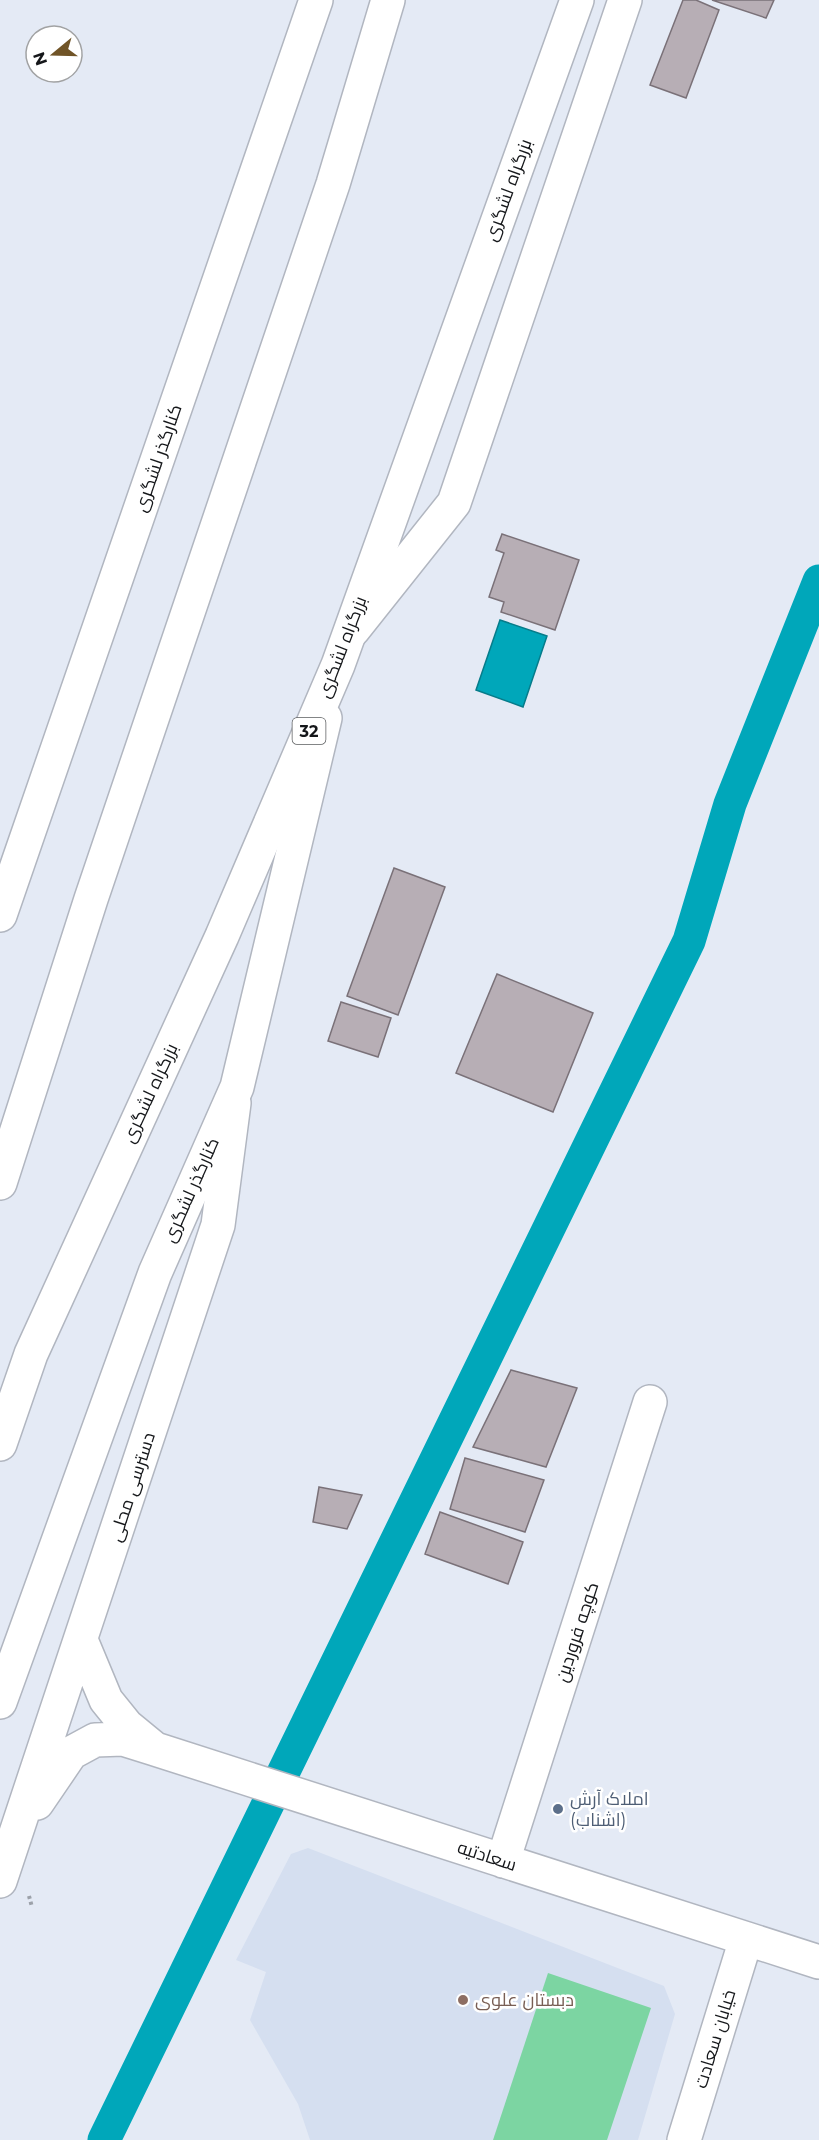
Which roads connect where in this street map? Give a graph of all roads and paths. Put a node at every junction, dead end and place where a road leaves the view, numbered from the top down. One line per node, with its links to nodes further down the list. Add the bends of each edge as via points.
1 (316, 0): 6 (main road, کنارگذر لشگری)
2 (388, 0): 8 (main road, via 333,184 95,888)
3 (576, 0): 5 (main road, بزرگراه لشگری / 32)
4 (626, 0): 5 (main road, via 454,503)
5 (342, 652): 7 (main road, کنارگذر لشگری); 10 (main road, بزرگراه لشگری / 32, via 222,936 30,1354)
6 (0, 915)
7 (237, 1087): 11 (main road, دسترسی محلی, via 218,1226); 12 (main road, کنارگذر لشگری, via 155,1273)
8 (0, 1183)
9 (650, 1402): 15 (main road, کوچه فروردین)
10 (0, 1444)
11 (81, 1640): 13 (main road, via 106,1700 127,1726); 14 (main road, دسترسی محلی)
12 (0, 1702)
13 (155, 1749): 14 (main road, سعادتیه, via 123,1739 94,1740 71,1753); 15 (main road, سعادتیه)
14 (14, 1837): 16 (main road, دسترسی محلی)
15 (503, 1861): 17 (main road, سعادتیه)
16 (0, 1881)
17 (746, 1938): 18 (main road, سعادتیه); 19 (main road, خیابان سعادت)
18 (819, 1962)
19 (684, 2140)

